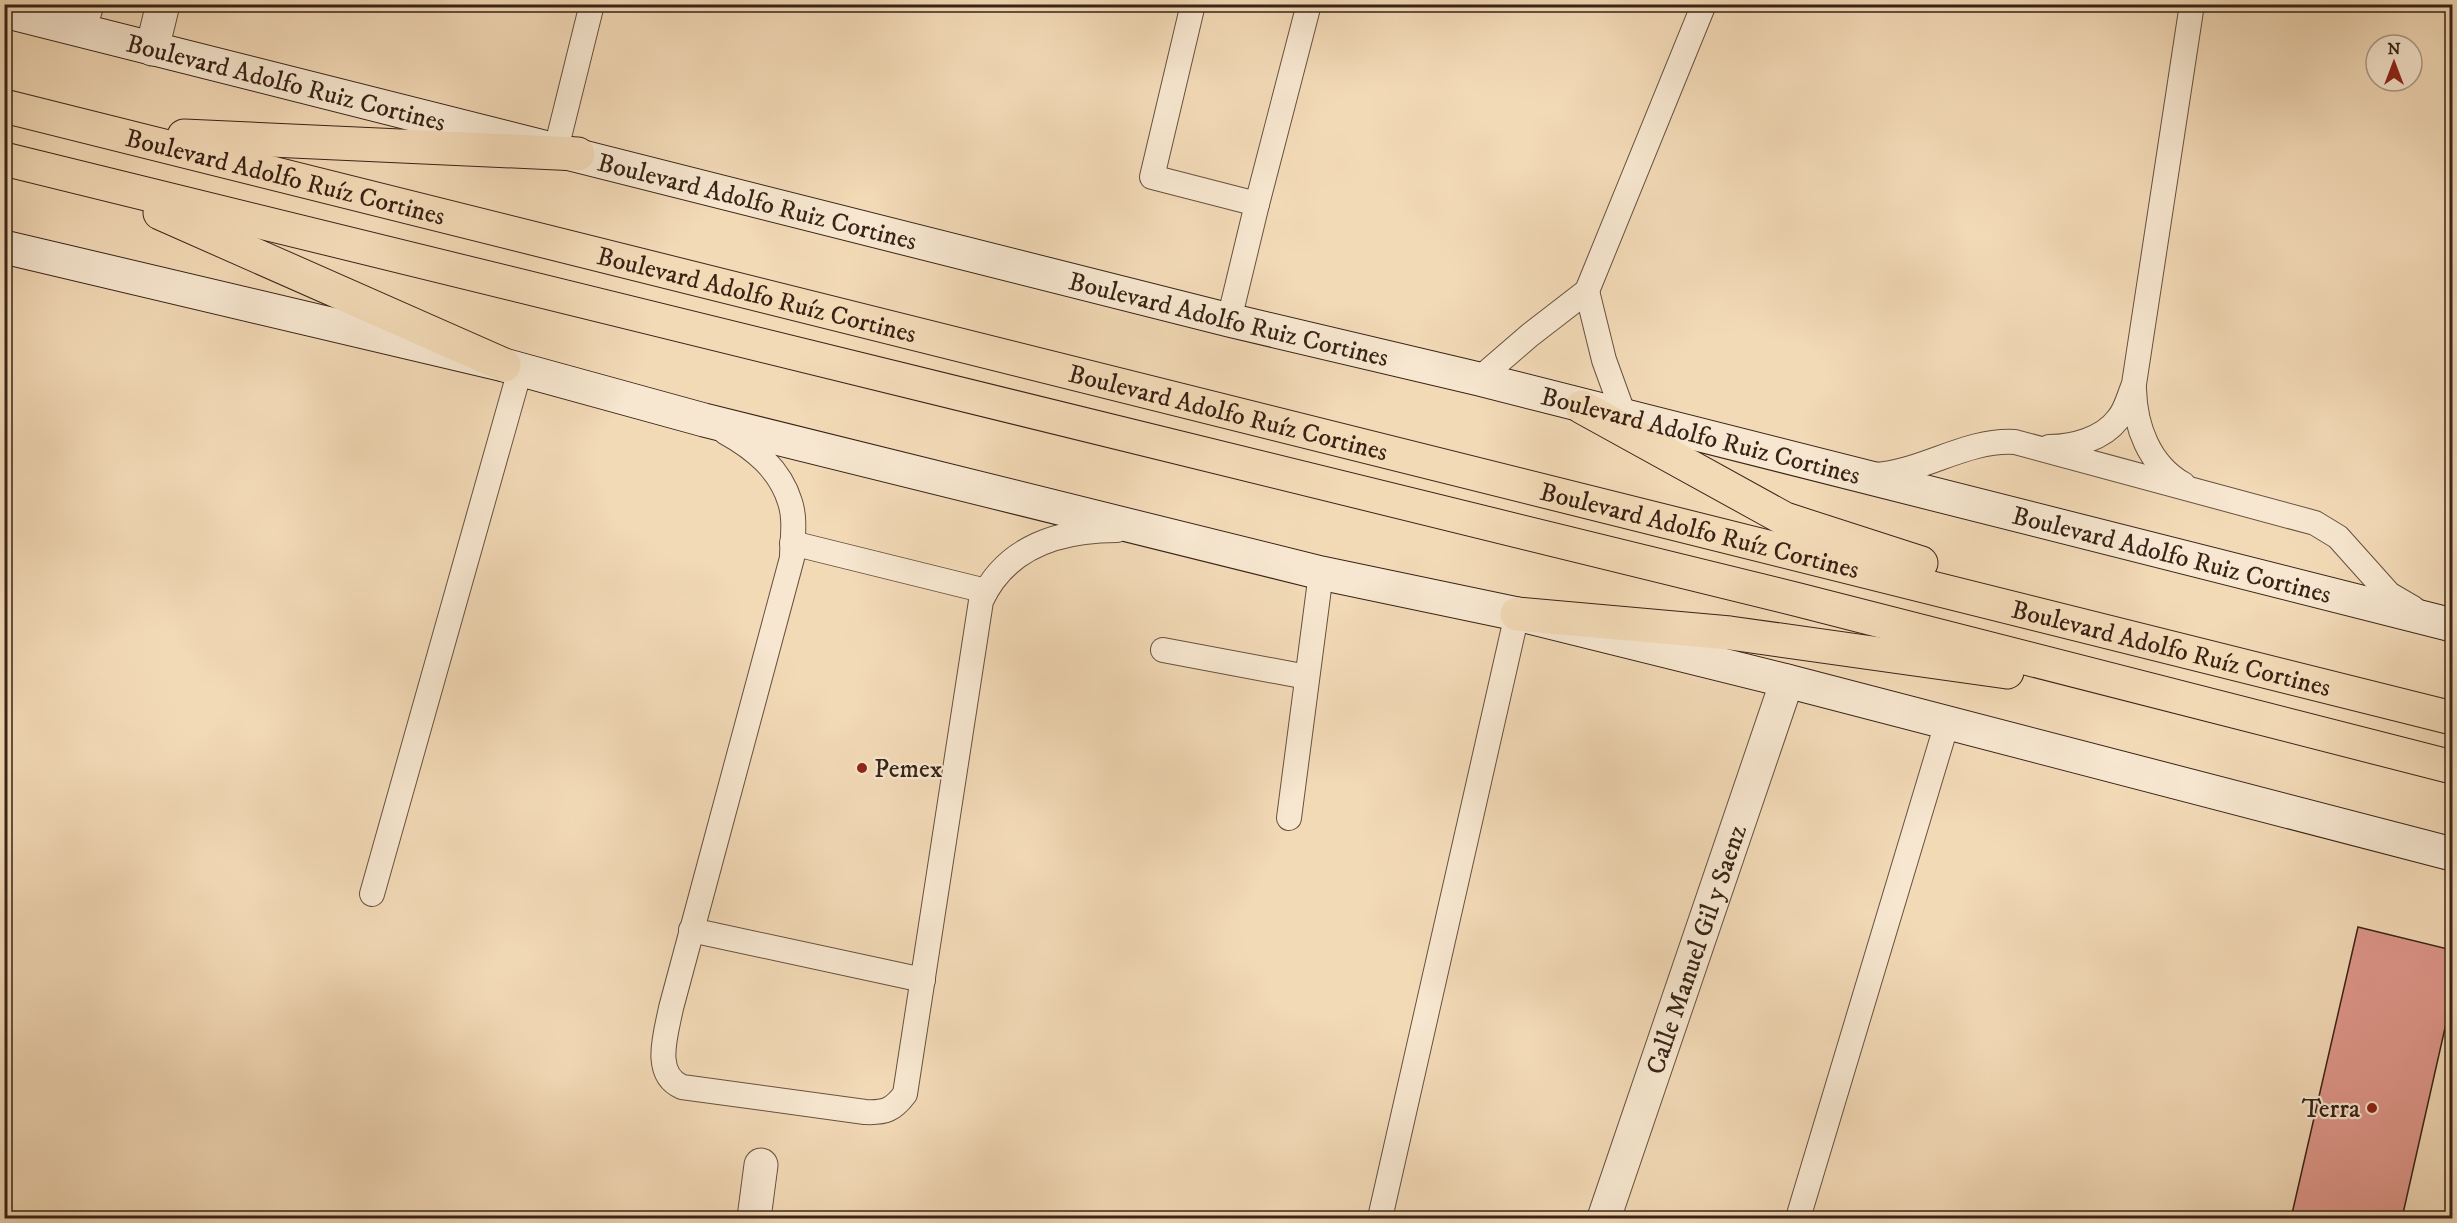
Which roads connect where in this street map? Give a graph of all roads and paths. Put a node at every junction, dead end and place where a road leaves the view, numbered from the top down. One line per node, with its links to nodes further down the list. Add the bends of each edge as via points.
1 (163, 4): 9 (main road)
2 (592, 4): 12 (lane)
3 (1193, 4): 15 (lane, via 1152,177)
4 (1309, 4): 15 (lane)
5 (1704, 4): 17 (lane)
6 (2192, 4): 21 (lane)
7 (4, 11): 8 (main road, Boulevard Adolfo Ruiz Cortines)
8 (83, 16): 9 (main road, Boulevard Adolfo Ruiz Cortines)
9 (152, 49): 12 (main road, Boulevard Adolfo Ruiz Cortines)
10 (4, 106): 11 (highway, Boulevard Adolfo Ruíz Cortines)
11 (110, 132): 12 (highway); 35 (highway, Boulevard Adolfo Ruíz Cortines)
12 (567, 152): 18 (main road, Boulevard Adolfo Ruiz Cortines)
13 (4, 159): 14 (highway, Boulevard Adolfo Ruíz Cortines)
14 (79, 177): 19 (highway); 38 (highway, Boulevard Adolfo Ruíz Cortines)
15 (1257, 204): 18 (lane)
16 (4, 247): 19 (main road)
17 (1587, 291): 20 (lane); 23 (lane, via 1604,360)
18 (1229, 320): 20 (main road, Boulevard Adolfo Ruiz Cortines)
19 (512, 368): 24 (main road); 44 (lane)
20 (1479, 379): 22 (main road, Boulevard Adolfo Ruiz Cortines)
21 (2134, 384): 25 (lane, via 2120,417 2101,433 2058,447); 27 (lane, via 2136,417 2152,454 2176,480)
22 (1582, 407): 23 (main road, Boulevard Adolfo Ruiz Cortines); 35 (highway, via 1785,519)
23 (1625, 417): 26 (main road, Boulevard Adolfo Ruiz Cortines)
24 (704, 420): 28 (main road); 29 (lane, via 750,446 768,463 790,502)
25 (2032, 447): 26 (lane, via 1990,442 1907,470); 27 (lane)
26 (1855, 475): 33 (main road, Boulevard Adolfo Ruiz Cortines)
27 (2196, 491): 33 (lane, via 2327,529 2389,594)
28 (1140, 529): 30 (main road); 31 (lane, via 1073,532 1042,542 1016,557)
29 (792, 543): 31 (lane); 45 (lane, via 792,558)
30 (1321, 573): 32 (main road); 36 (lane)
31 (986, 591): 46 (lane, via 981,601)
32 (1517, 614): 37 (main road); 38 (highway, via 1730,633); 49 (lane)
33 (2446, 624)
34 (1163, 650): 36 (lane)
35 (2193, 652): 39 (highway, Boulevard Adolfo Ruíz Cortines)
36 (1307, 677): 42 (lane)
37 (1787, 681): 40 (main road); 50 (main road, Calle Manuel Gil y Saenz)
38 (2175, 696): 41 (highway, Boulevard Adolfo Ruíz Cortines)
39 (2452, 718)
40 (1947, 723): 43 (main road); 51 (lane)
41 (2452, 767)
42 (1289, 818)
43 (2452, 854)
44 (372, 894)
45 (691, 930): 46 (lane); 46 (lane, via 663,1058 665,1072 682,1087 882,1113 905,1094)
46 (923, 980)
47 (761, 1165): 48 (main road)
48 (754, 1218)
49 (1380, 1218)
50 (1604, 1218)
51 (1798, 1218)

